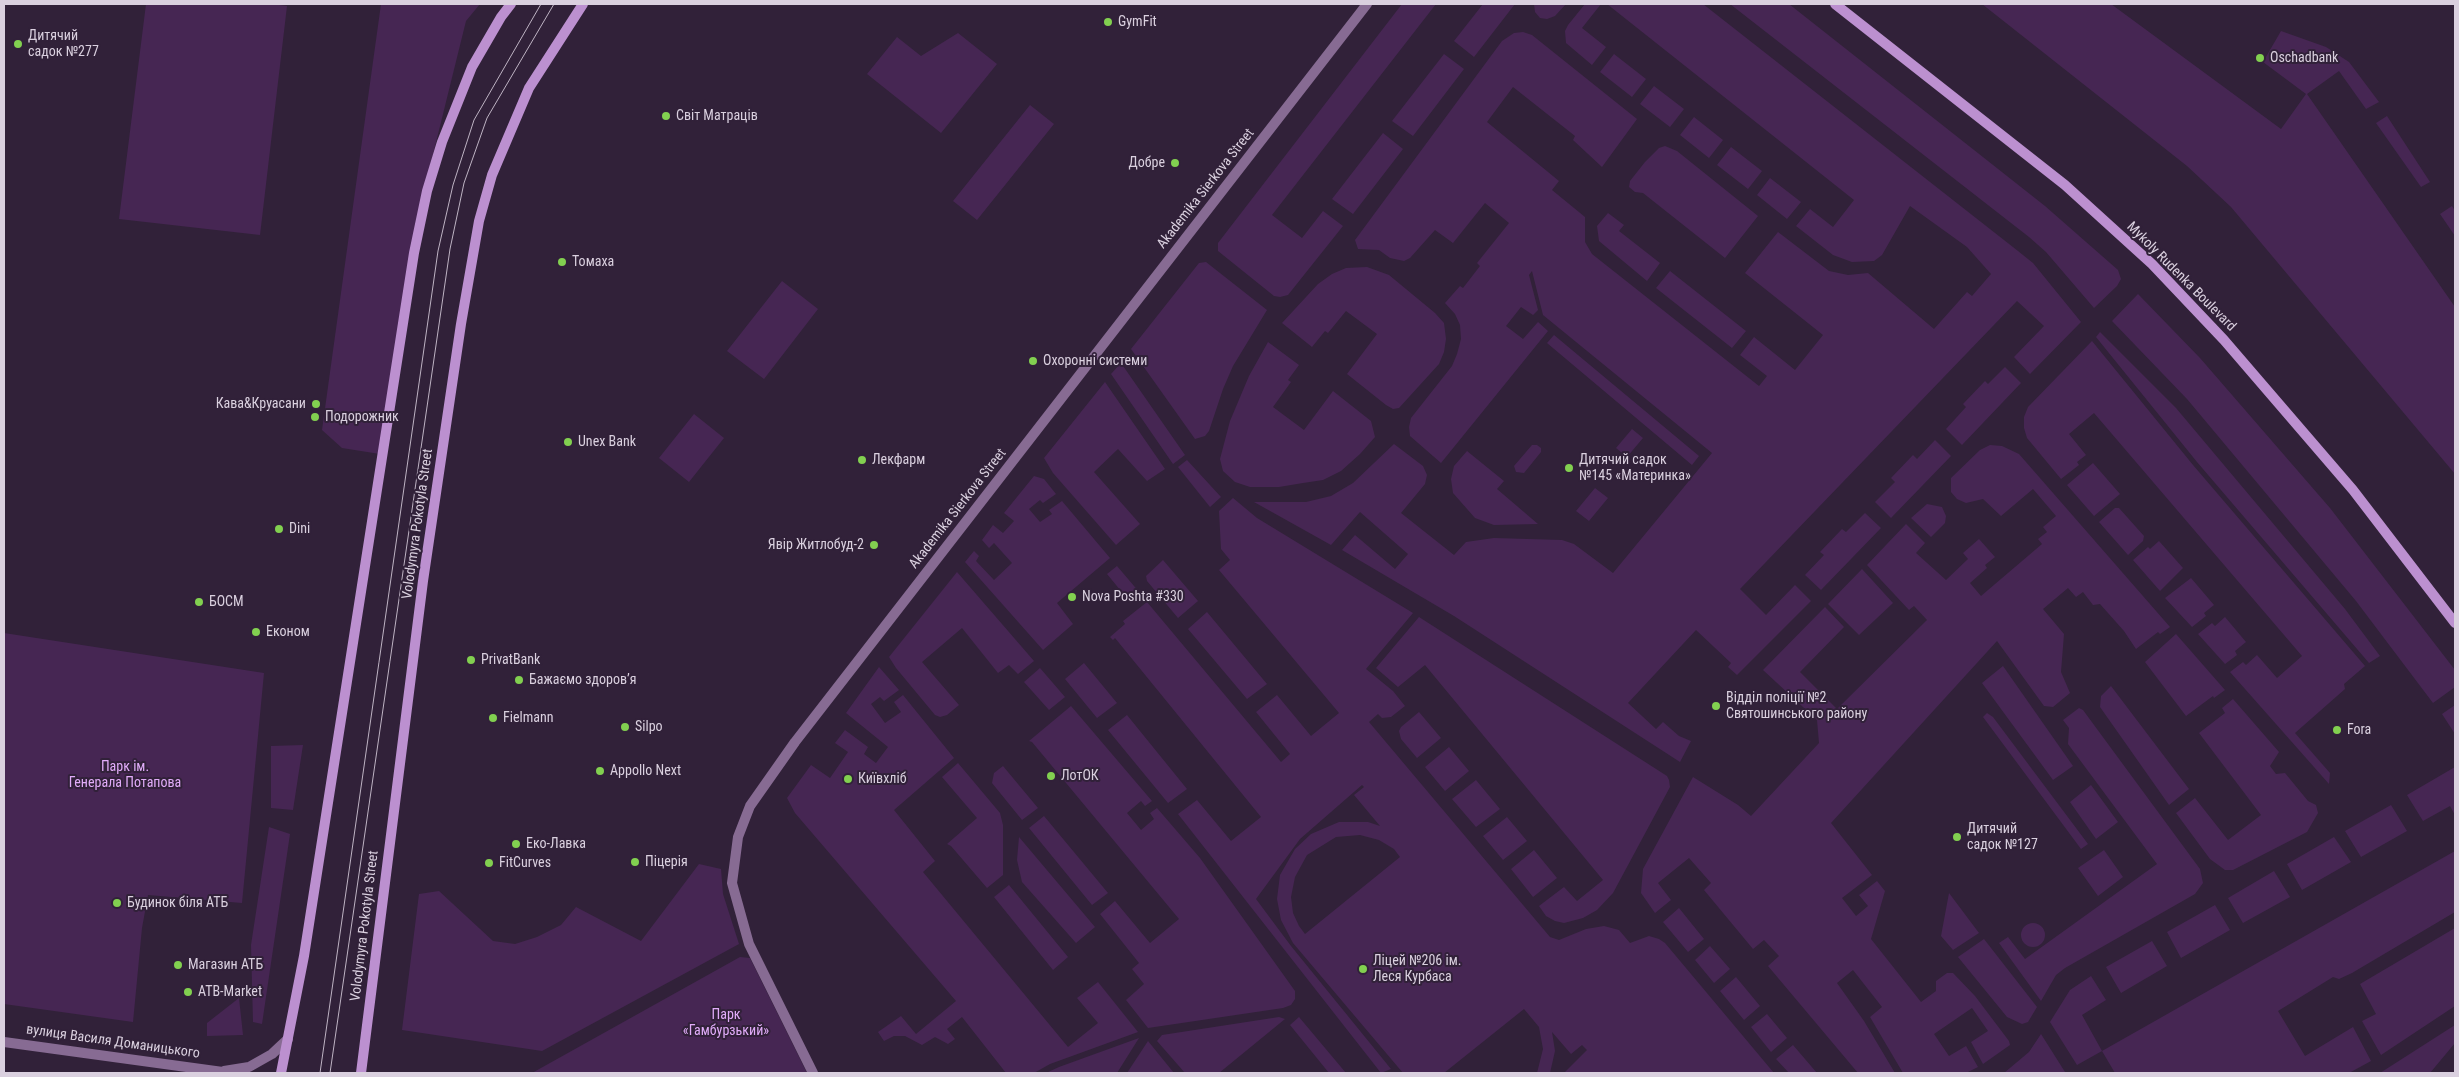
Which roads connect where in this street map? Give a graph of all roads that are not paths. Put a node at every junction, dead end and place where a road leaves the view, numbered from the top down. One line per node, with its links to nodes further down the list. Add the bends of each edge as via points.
1 (512, 4): 6 (street, via 468,76 427,191 414,253 304,956)
2 (583, 4): 11 (street, Volodymyra Pokotyla Street, via 528,88 492,175 479,220 423,581)
3 (1367, 4): 12 (street, Akademika Sierkova Street, via 801,734 750,806 738,837 732,883 750,944)
4 (1835, 4): 5 (street, Mykoly Rudenka Boulevard, via 2065,184 2152,264 2224,340 2354,490)
5 (2455, 623)
6 (288, 1039): 8 (street, вулиця Василя Доманицького, via 272,1054 249,1067); 10 (street)
7 (4, 1042): 8 (street, вулиця Василя Доманицького)
8 (218, 1071): 9 (street, вулиця Василя Доманицького)
9 (230, 1073)
10 (281, 1073)
11 (361, 1073)
12 (813, 1073)

